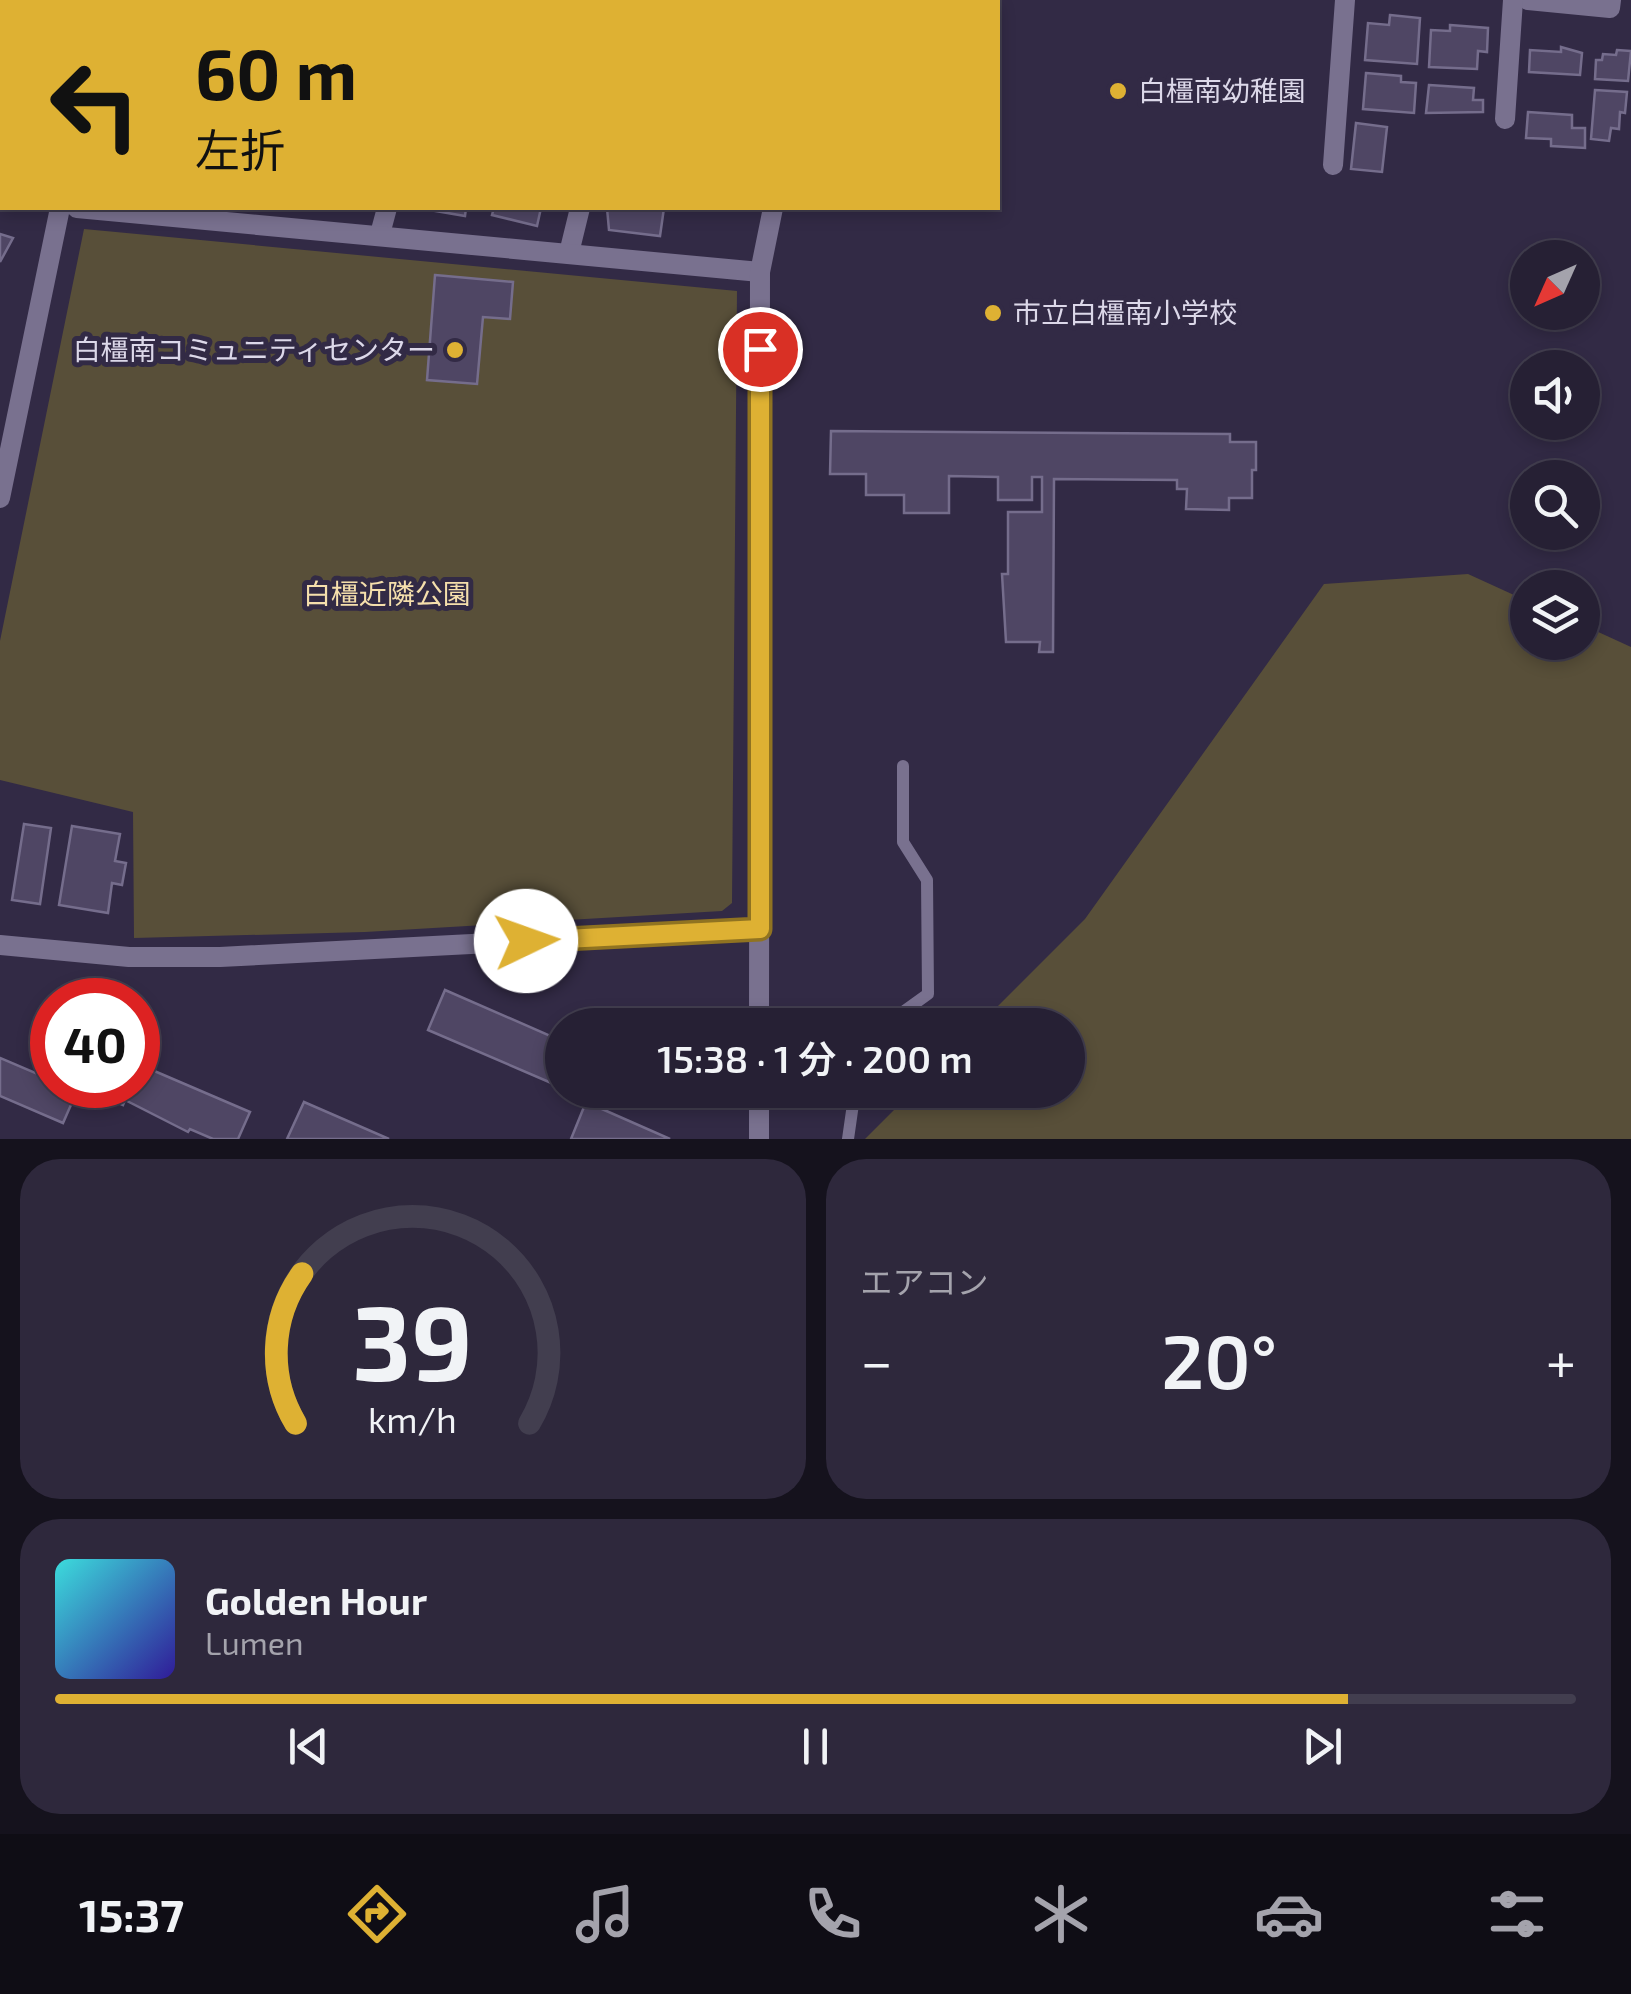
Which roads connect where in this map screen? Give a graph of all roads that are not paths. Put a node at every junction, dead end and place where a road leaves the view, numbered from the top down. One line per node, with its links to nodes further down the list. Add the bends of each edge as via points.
1 (1345, 0): 6 (street)
2 (1514, 0): 5 (street)
3 (1528, 0): 4 (street, via 1610,8)
4 (1611, 0)
5 (1504, 119)
6 (1334, 165)
7 (60, 210): 16 (street)
8 (118, 210): 12 (street)
9 (386, 210): 13 (street)
10 (580, 210): 14 (street)
11 (773, 210): 15 (street)
12 (178, 213): 13 (street)
13 (380, 234): 14 (street)
14 (570, 252): 15 (street)
15 (760, 272): 18 (street)
16 (0, 498)
17 (903, 766): 21 (lane, via 903,842 927,880 928,994)
18 (760, 929): 19 (street, via 129,958); 20 (street)
19 (0, 945)
20 (760, 1008)
21 (909, 1008)
22 (759, 1108): 24 (street)
23 (852, 1108): 25 (lane)
24 (759, 1139)
25 (848, 1139)

